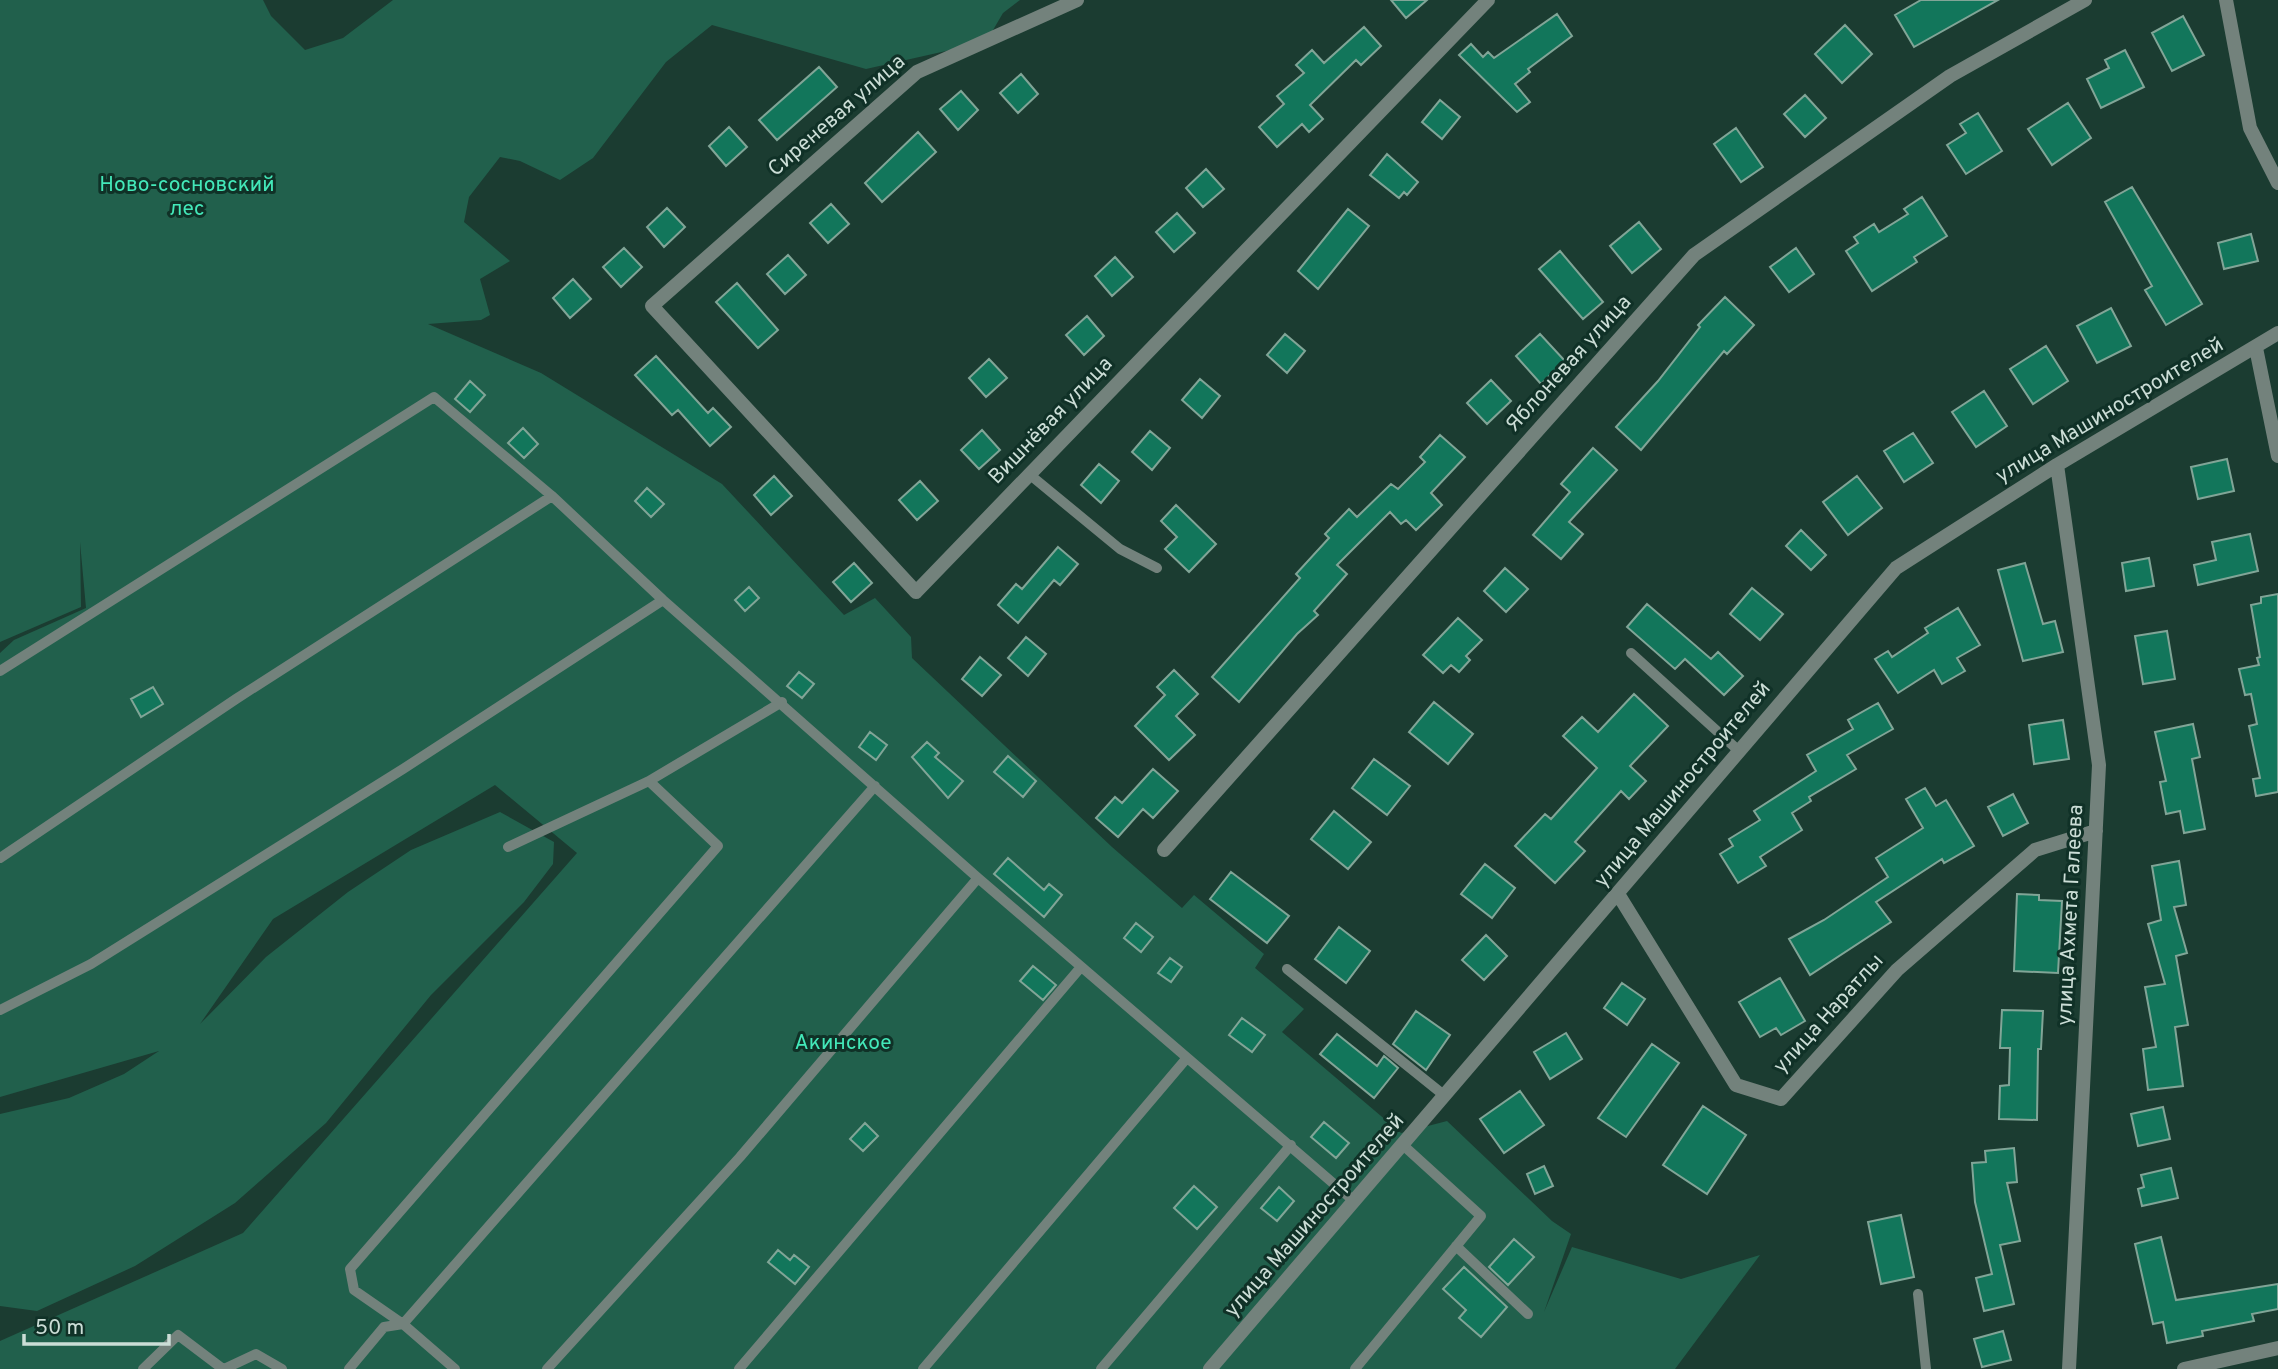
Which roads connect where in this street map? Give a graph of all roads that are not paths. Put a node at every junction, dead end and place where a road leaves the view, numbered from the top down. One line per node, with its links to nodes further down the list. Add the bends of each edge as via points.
1 (1077, 0): 6 (street, Сиреневая улица, via 917,72)
2 (1488, 0): 11 (street, Вишнёвая улица)
3 (2085, 0): 23 (street, Яблоневая улица, via 1950,76 1694,255)
4 (2225, 0): 5 (street, via 2250,128)
5 (2278, 183)
6 (652, 306): 11 (street, Вишнёвая улица, via 916,592)
7 (2278, 333): 8 (street, улица Машиностроителей)
8 (2256, 348): 9 (street); 10 (street, улица Машиностроителей)
9 (2278, 456)
10 (2057, 465): 18 (street, улица Машиностроителей, via 1896,568); 21 (street, улица Ахмета Галеева, via 2099,765)
11 (1029, 474): 13 (lane, via 1120,549)
12 (552, 496): 14 (lane); 16 (lane, via 435,397); 24 (lane, via 236,699)
13 (1157, 568)
14 (663, 600): 17 (lane); 29 (lane, via 91,964)
15 (1631, 653): 18 (lane)
16 (0, 671)
17 (782, 702): 19 (lane); 20 (lane)
18 (1739, 751): 26 (street, улица Машиностроителей)
19 (649, 781): 22 (lane); 38 (lane, via 718,846 350,1269 354,1290)
20 (875, 786): 25 (lane); 38 (lane)
21 (2096, 831): 26 (street, улица Наратлы, via 2035,850 1897,970 1781,1098 1735,1085); 52 (street, улица Ахмета Галеева)
22 (508, 847)
23 (1164, 850)
24 (0, 858)
25 (978, 878): 27 (lane); 45 (lane, via 740,1157)
26 (1618, 894): 31 (street, улица Машиностроителей)
27 (1081, 967): 30 (lane); 46 (lane)
28 (1287, 969): 31 (lane)
29 (0, 1010)
30 (1186, 1059): 32 (lane); 47 (lane)
31 (1445, 1096): 33 (street, улица Машиностроителей)
32 (1292, 1145): 34 (lane); 48 (lane)
33 (1404, 1146): 34 (street, улица Машиностроителей); 35 (lane, via 1481,1216)
34 (1354, 1202): 49 (street, улица Машиностроителей)
35 (1456, 1246): 37 (lane); 50 (lane)
36 (1918, 1294): 51 (lane)
37 (1528, 1314)
38 (403, 1324): 43 (lane, via 384,1327); 44 (lane)
39 (2278, 1348): 53 (street)
40 (143, 1369): 41 (lane, via 178,1335)
41 (223, 1369): 42 (lane, via 256,1354)
42 (282, 1369)
43 (349, 1369)
44 (455, 1369)
45 (547, 1369)
46 (739, 1369)
47 (923, 1369)
48 (1101, 1369)
49 (1210, 1369)
50 (1355, 1369)
51 (1926, 1369)
52 (2069, 1369)
53 (2184, 1369)

